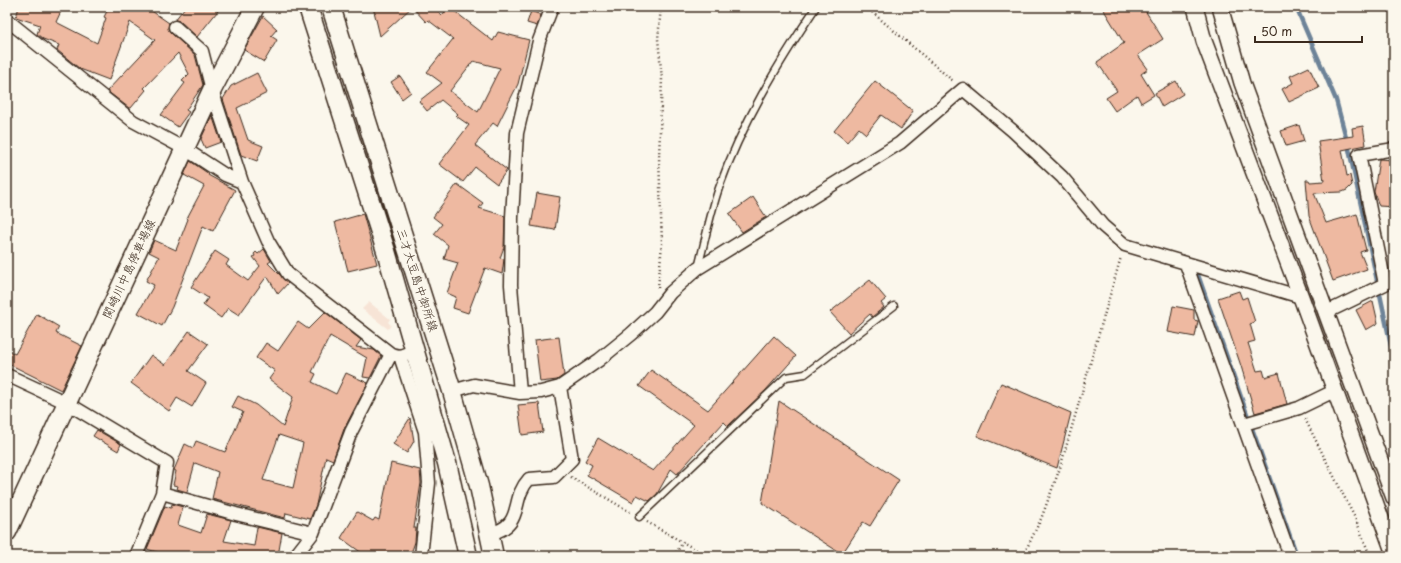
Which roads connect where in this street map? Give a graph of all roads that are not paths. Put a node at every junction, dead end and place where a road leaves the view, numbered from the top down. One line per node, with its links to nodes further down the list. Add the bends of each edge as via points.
1 (255, 7): 10 (main road, 関崎川中島停車場線)
2 (308, 7): 19 (main road, 三才大豆島中御所線, via 386,251)
3 (331, 7): 22 (main road, 三才大豆島中御所線)
4 (552, 7): 24 (street, via 539,41 516,133 511,285)
5 (816, 7): 15 (lane, via 749,116 718,189)
6 (1195, 7): 16 (street, via 1204,41)
7 (1220, 7): 18 (street, via 1242,83)
8 (7, 20): 11 (street, via 134,121)
9 (175, 27): 10 (street, via 202,50)
10 (212, 90): 11 (main road, 関崎川中島停車場線); 13 (street)
11 (185, 149): 13 (street, via 225,175); 25 (main road, 関崎川中島停車場線)
12 (1394, 149): 18 (street, via 1359,155 1386,284)
13 (242, 182): 19 (street, via 268,241 288,274)
14 (1186, 264): 15 (street, via 1125,245 1103,226 1056,172 963,89 900,143); 16 (street); 26 (street)
15 (697, 269): 21 (street, via 670,292 655,312 599,360)
16 (1301, 297): 23 (street)
17 (894, 306): 29 (lane, via 805,374 786,377)
18 (1326, 313): 28 (street)
19 (402, 354): 31 (street, via 352,432); 36 (street, via 425,432 429,483); 37 (main road, 三才大豆島中御所線, via 447,463)
20 (7, 375): 25 (street)
21 (560, 387): 24 (street, via 541,392); 32 (street, via 572,459 554,477 529,479 524,486 511,524 503,531)
22 (452, 391): 24 (street, via 474,385); 32 (main road, 三才大豆島中御所線)
23 (1334, 391): 26 (street, via 1299,408); 33 (street)
24 (520, 393)
25 (66, 403): 27 (street, via 167,463); 30 (main road, 関崎川中島停車場線)
26 (1244, 424): 39 (street)
27 (162, 493): 31 (street); 34 (street)
28 (1394, 498)
29 (639, 518)
30 (7, 532)
31 (313, 533): 35 (street)
32 (489, 534): 38 (main road, 三才大豆島中御所線)
33 (1394, 554)
34 (136, 556)
35 (294, 556)
36 (421, 556)
37 (468, 556)
38 (494, 556)
39 (1290, 556)

